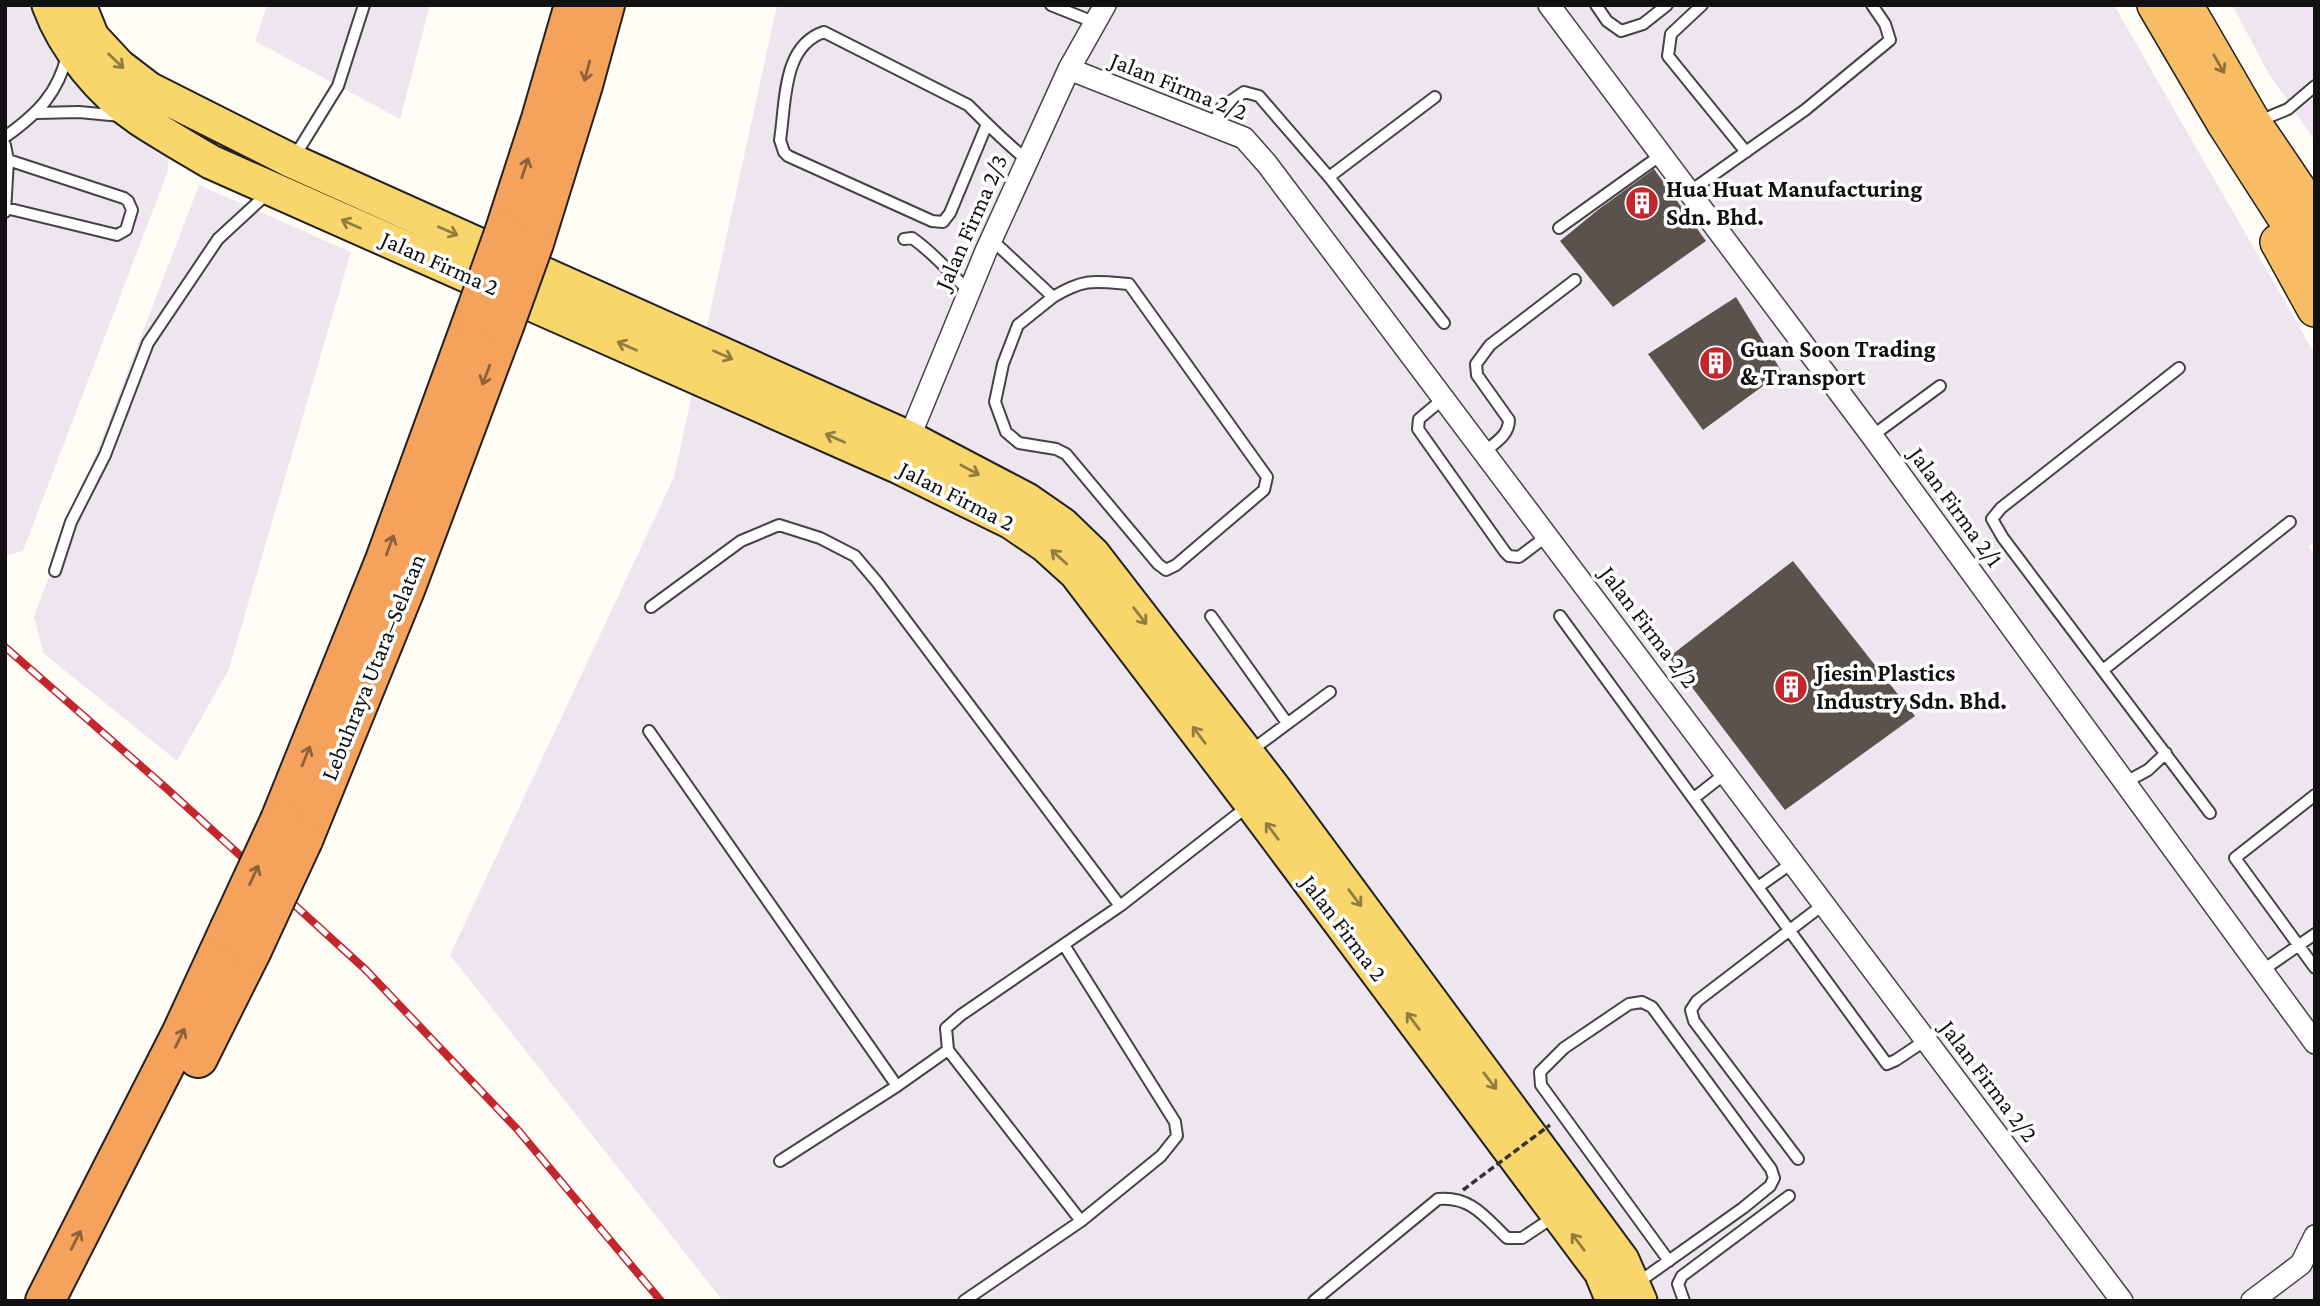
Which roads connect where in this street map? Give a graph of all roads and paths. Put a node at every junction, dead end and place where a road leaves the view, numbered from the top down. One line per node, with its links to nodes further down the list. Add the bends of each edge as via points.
1 (49, 5): 15 (main road, Jalan Firma 2)
2 (79, 5): 30 (main road, Jalan Firma 2, one-way to 30, via 92,37 149,89)
3 (364, 5): 30 (lane, via 338,86)
4 (573, 5): 38 (highway, Lebuhraya Utara–Selatan, one-way to 4, via 541,119)
5 (605, 5): 38 (highway, Lebuhraya Utara–Selatan, one-way to 38, via 583,85)
6 (1051, 5): 14 (lane)
7 (1549, 5): 27 (street, Jalan Firma 2/1)
8 (1596, 5): 9 (lane, via 1621,31 1643,24)
9 (1667, 5)
10 (1702, 5): 26 (lane, via 1671,34 1668,56)
11 (1872, 5): 26 (lane, via 1890,40)
12 (2155, 5): 23 (highway)
13 (2185, 5): 23 (highway, one-way to 23)
14 (1100, 14): 16 (street, Jalan Firma 2/3)
15 (69, 47): 19 (lane, via 63,74); 20 (main road, Jalan Firma 2, via 101,85)
16 (1069, 69): 22 (street, Jalan Firma 2/2); 29 (street, Jalan Firma 2/3)
17 (2315, 86): 23 (lane, via 2288,109)
18 (1435, 97): 31 (lane)
19 (37, 113): 20 (lane); 24 (lane)
20 (138, 118): 32 (main road, Jalan Firma 2, via 211,162)
21 (987, 124): 21 (lane, via 968,105 824,32 810,37 792,59 780,140 788,156 943,222); 29 (lane)
22 (1213, 124): 31 (lane, via 1222,107 1244,92 1259,96); 49 (street, Jalan Firma 2/2, via 1244,138 1267,164)
23 (2240, 124): 36 (highway); 41 (highway); 45 (highway, via 2264,216)
24 (5, 137)
25 (5, 145): 28 (lane)
26 (1745, 152): 33 (lane)
27 (1661, 155): 33 (street, Jalan Firma 2/1); 37 (lane)
28 (8, 160): 34 (lane); 34 (lane, via 124,198 132,210 126,230 117,235)
29 (1027, 160): 40 (street, Jalan Firma 2/3)
30 (292, 161): 51 (main road, Jalan Firma 2, one-way to 51)
31 (1329, 177): 46 (lane)
32 (272, 189): 51 (main road, Jalan Firma 2, one-way to 32); 55 (lane, via 218,239 148,343 105,455 71,522)
33 (1689, 192): 50 (street, Jalan Firma 2/1)
34 (6, 208): 35 (lane)
35 (5, 213)
36 (2315, 214)
37 (1559, 228)
38 (519, 238): 77 (highway, Lebuhraya Utara–Selatan, bridge, via 490,320 385,560 292,830)
39 (904, 239): 43 (lane, via 912,238 933,253)
40 (991, 239): 43 (street, Jalan Firma 2/3); 44 (lane)
41 (2315, 264)
42 (1575, 280): 52 (lane, via 1490,345 1476,364 1477,375 1507,415 1509,425)
43 (969, 291): 51 (street, Jalan Firma 2/3)
44 (1054, 297): 44 (lane, via 1074,285 1094,281 1129,284 1267,477 1264,490 1166,570 1066,454 1019,443 1006,432 995,402 1003,364 1018,325)
45 (2315, 309)
46 (1444, 323)
47 (2179, 368): 59 (lane, via 1992,519)
48 (1940, 386): 50 (lane)
49 (1444, 398): 52 (street, Jalan Firma 2/2); 54 (lane, via 1419,419 1418,429 1504,552 1519,557)
50 (1872, 436): 66 (street, Jalan Firma 2/1)
51 (903, 452): 64 (main road, Jalan Firma 2, one-way to 64, via 1027,500 1063,526 1093,554); 67 (main road, Jalan Firma 2, one-way to 51, via 1076,573 1045,545)
52 (1484, 452): 54 (street, Jalan Firma 2/2)
53 (2290, 522): 59 (lane)
54 (1547, 536): 65 (street, Jalan Firma 2/2)
55 (55, 571)
56 (651, 607): 74 (lane, via 741,541 779,525 855,556)
57 (1560, 616): 69 (lane)
58 (1212, 617): 61 (lane)
59 (2103, 670): 63 (lane)
60 (1330, 691): 61 (lane)
61 (1287, 723): 64 (lane)
62 (649, 731): 85 (lane)
63 (2166, 753): 66 (lane); 70 (lane)
64 (1247, 754): 67 (main road, Jalan Firma 2)
65 (1726, 774): 69 (lane); 71 (street, Jalan Firma 2/2)
66 (2124, 783): 81 (street, Jalan Firma 2/1)
67 (1262, 795): 74 (lane); 91 (main road, Jalan Firma 2, one-way to 67); 95 (main road, Jalan Firma 2, one-way to 95, via 1622,1260)
68 (2315, 795): 79 (lane, via 2235,858)
69 (1694, 798): 72 (lane)
70 (2210, 813)
71 (1792, 863): 72 (lane); 73 (street, Jalan Firma 2/2)
72 (1758, 887): 75 (lane)
73 (1824, 904): 75 (lane); 82 (street, Jalan Firma 2/2)
74 (1120, 906): 78 (lane)
75 (1790, 930): 82 (lane, via 1887,1064); 87 (lane, via 1691,1010 1694,1021)
76 (2315, 934): 79 (lane)
77 (240, 940): 96 (highway, Lebuhraya Utara–Selatan, one-way to 77, via 182,1032); 97 (highway, Lebuhraya Utara–Selatan)
78 (1064, 945): 84 (lane, via 946,1028); 92 (lane, via 1175,1122 1177,1136 1161,1156)
79 (2299, 945): 80 (lane); 81 (lane)
80 (2315, 968)
81 (2263, 970): 83 (street, Jalan Firma 2/1)
82 (1926, 1040): 101 (street, Jalan Firma 2/2)
83 (2315, 1043)
84 (948, 1050): 85 (lane); 92 (lane)
85 (897, 1086): 88 (lane)
86 (1550, 1125): 89 (path, bridge)
87 (1798, 1159)
88 (780, 1161)
89 (1463, 1191)
90 (1789, 1196): 100 (lane, via 1682,1276 1678,1284)
91 (1557, 1214): 95 (main road, Jalan Firma 2, one-way to 91, via 1601,1272); 99 (lane, via 1522,1238 1507,1238 1463,1200 1438,1199)
92 (1081, 1221): 98 (lane)
93 (2315, 1236): 102 (street, via 2301,1264)
94 (1669, 1261): 94 (lane, via 1541,1085 1540,1072 1564,1048 1629,1004 1642,1002 1660,1017 1774,1178 1770,1186); 95 (lane)
95 (1629, 1296)
96 (45, 1301)
97 (74, 1301)
98 (964, 1301)
99 (1314, 1301)
100 (1684, 1301)
101 (2122, 1301)
102 (2252, 1301)

